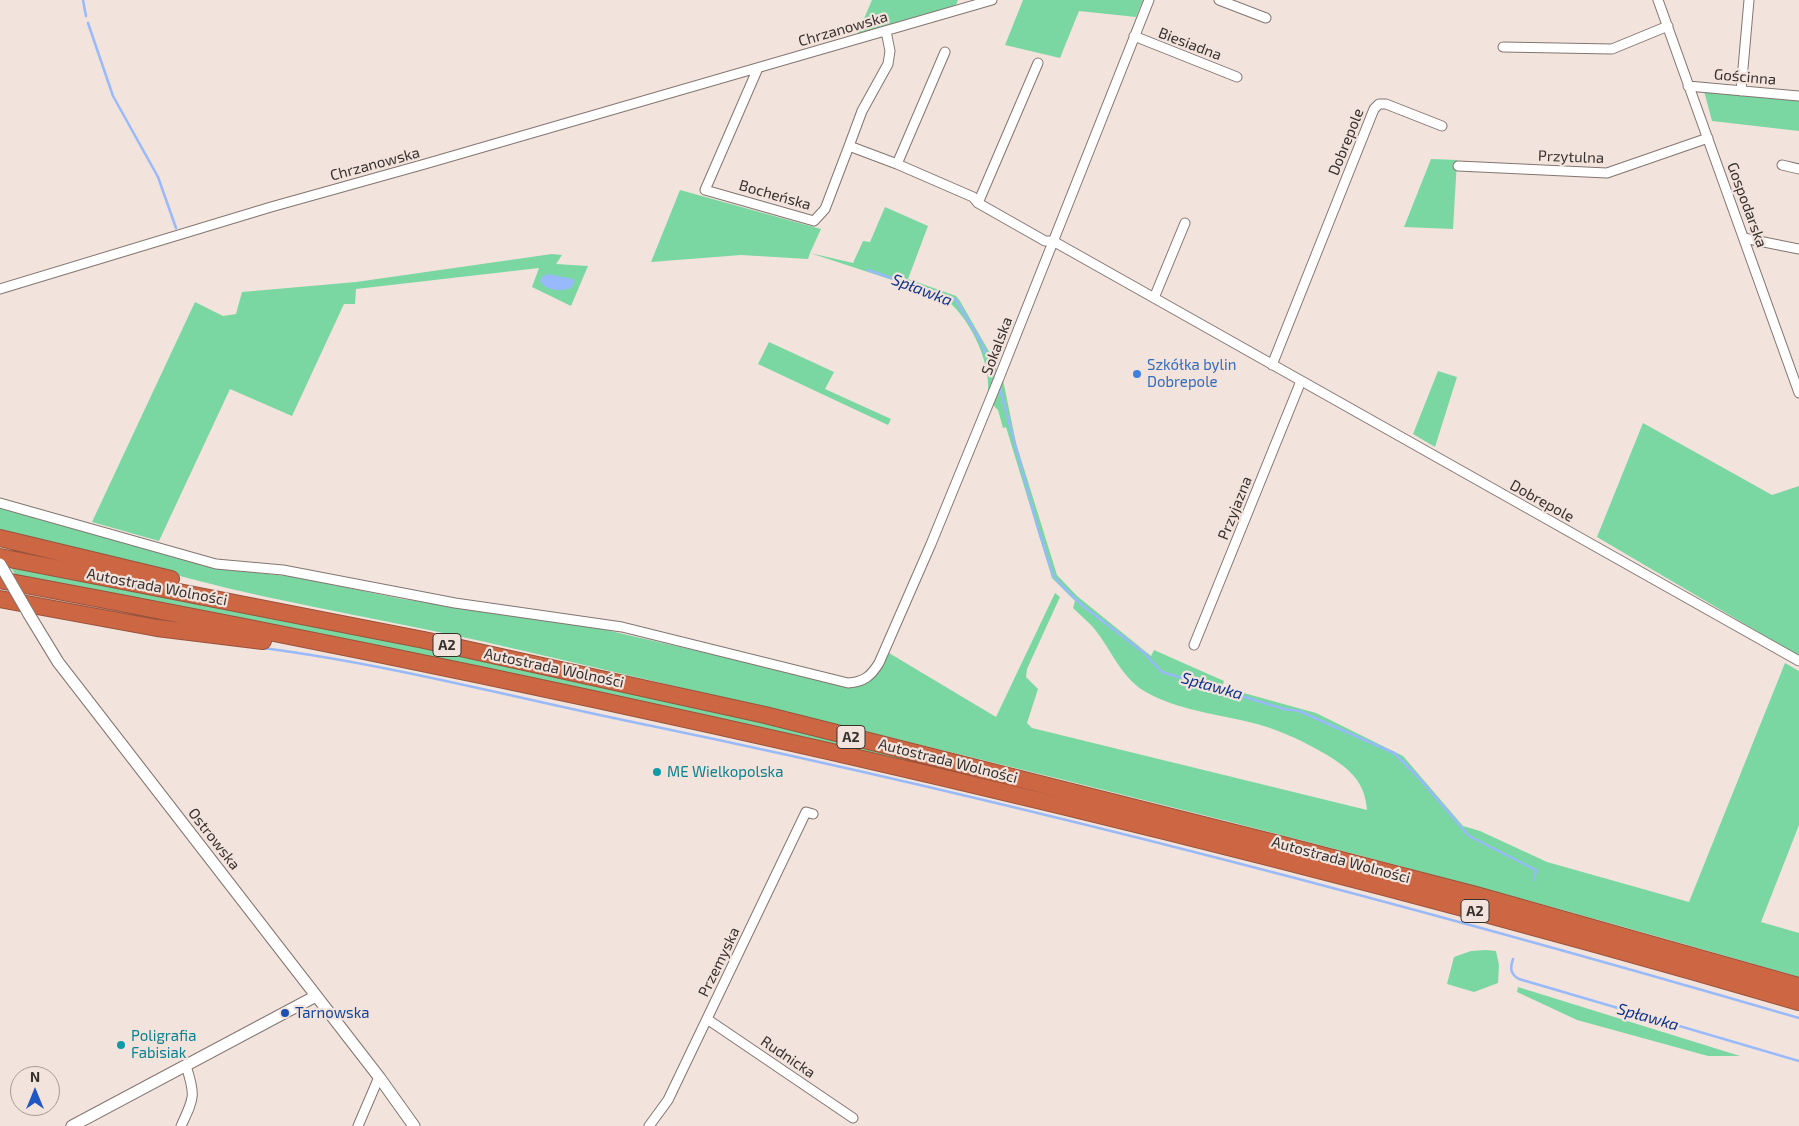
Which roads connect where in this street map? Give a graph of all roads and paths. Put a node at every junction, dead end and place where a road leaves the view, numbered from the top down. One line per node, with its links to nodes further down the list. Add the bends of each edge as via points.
1 (992, 0): 8 (street, Chrzanowska)
2 (1149, 0): 9 (street, Sokalska)
3 (1219, 0): 6 (street)
4 (1658, 0): 7 (street, Gospodarska)
5 (1749, 0): 16 (street)
6 (1266, 18)
7 (1668, 26): 10 (street, via 1612,49); 15 (street, Gospodarska)
8 (886, 31): 13 (street, Chrzanowska); 20 (street, Bocheńska, via 890,51 888,64 862,112)
9 (1134, 36): 14 (street, Biesiadna); 28 (street, Sokalska)
10 (1503, 47)
11 (945, 52): 21 (street)
12 (1038, 63): 25 (street)
13 (758, 68): 20 (street, Bocheńska, via 705,190 814,220 825,208); 30 (street, Chrzanowska, via 270,207)
14 (1237, 77)
15 (1688, 86): 16 (street, Gościnna); 19 (street, Gospodarska)
16 (1741, 91): 17 (street, Gościnna)
17 (1799, 96)
18 (1442, 126): 32 (street, Dobrepole, via 1386,104 1379,104 1374,109)
19 (1708, 138): 23 (street, Przytulna, via 1607,173); 27 (street, Gospodarska)
20 (849, 146): 21 (street)
21 (897, 164): 25 (street, via 973,197)
22 (1782, 165): 24 (street)
23 (1458, 166)
24 (1799, 169)
25 (978, 203): 28 (street, via 1045,241)
26 (1185, 223): 31 (street)
27 (1744, 238): 29 (street); 34 (street, Gospodarska)
28 (1053, 241): 31 (street, Dobrepole); 35 (street, Sokalska, via 931,544 883,654 873,673 858,682 848,683 622,627 455,603 283,570 216,564)
29 (1799, 250)
30 (0, 289)
31 (1154, 298): 32 (street, Dobrepole)
32 (1272, 365): 33 (street, Dobrepole)
33 (1301, 381): 42 (street, Przyjazna); 44 (street, Dobrepole)
34 (1799, 393)
35 (0, 503)
36 (0, 538): 41 (highway, via 186,583)
37 (0, 557): 41 (highway, Autostrada Wolności / A2)
38 (0, 564): 47 (street, Ostrowska, bridge, via 70,678)
39 (0, 580): 43 (highway, Autostrada Wolności / A2)
40 (0, 600): 43 (highway, via 167,630)
41 (257, 606): 46 (highway, Autostrada Wolności / A2, via 765,715 1283,844)
42 (1194, 645)
43 (372, 653): 48 (highway, Autostrada Wolności / A2, via 758,736 1138,823 1428,898)
44 (1799, 661)
45 (813, 814): 49 (street, Przemyska, via 806,812)
46 (1799, 986)
47 (316, 996): 50 (street); 51 (street, Ostrowska)
48 (1799, 1002)
49 (707, 1019): 52 (street, Rudnicka); 57 (street, Przemyska, via 668,1100)
50 (186, 1066): 53 (street); 54 (street, via 194,1091)
51 (379, 1077): 55 (street); 56 (street, Ostrowska)
52 (853, 1118)
53 (72, 1126)
54 (181, 1126)
55 (358, 1126)
56 (414, 1126)
57 (649, 1126)

